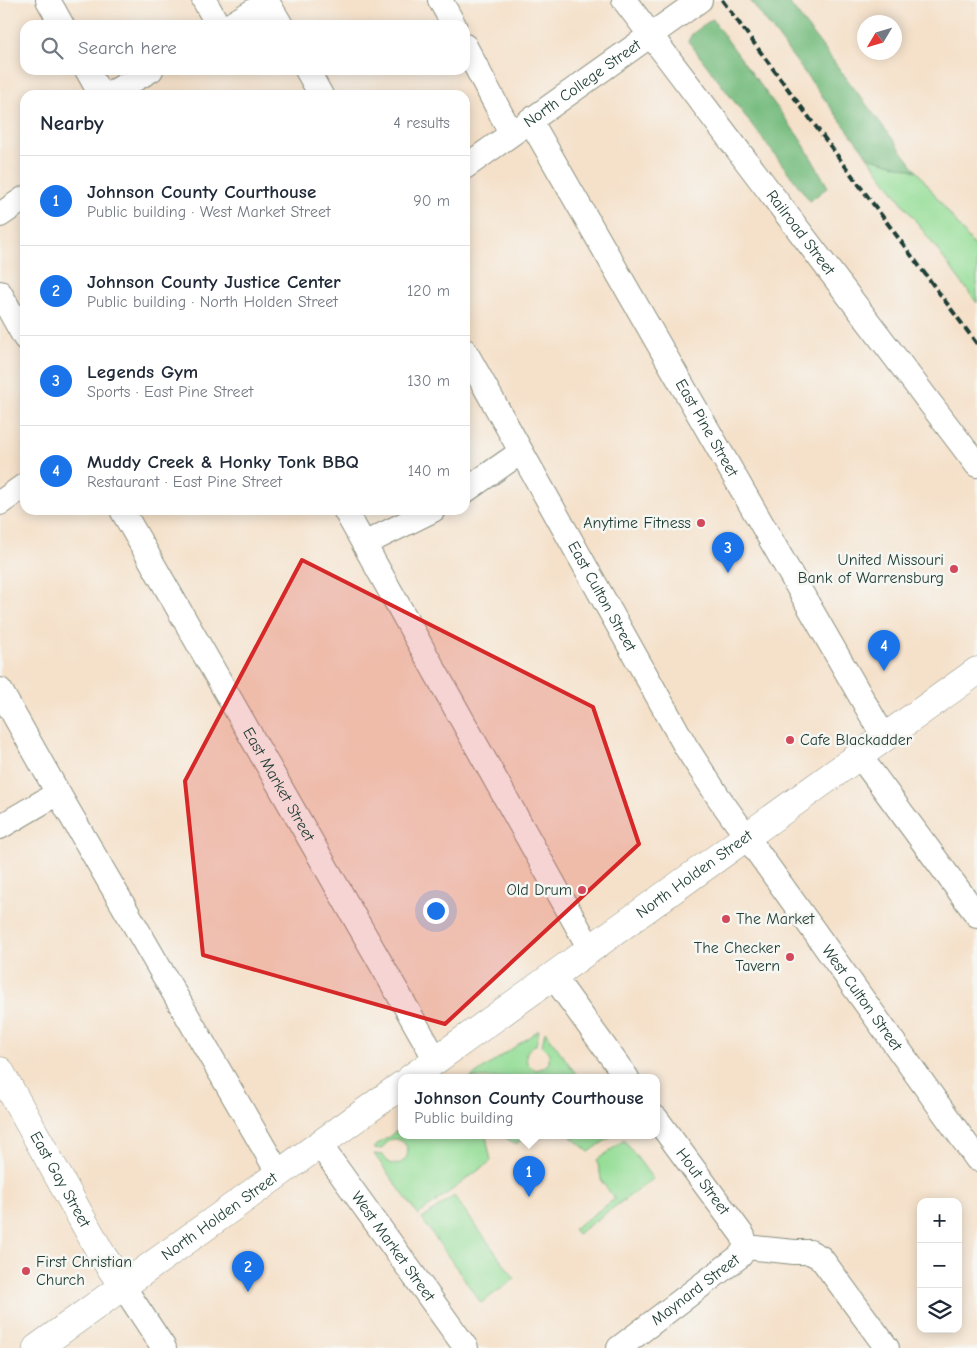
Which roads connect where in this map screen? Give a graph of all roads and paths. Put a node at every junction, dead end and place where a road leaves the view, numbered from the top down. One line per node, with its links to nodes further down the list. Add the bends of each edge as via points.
1 (48, 0): 7 (street)
2 (204, 0): 8 (street)
3 (440, 0): 11 (street)
4 (624, 0): 12 (street, Railroad Street)
5 (700, 0): 12 (street, North College Street)
6 (267, 1): 9 (street); 10 (street)
7 (59, 20)
8 (215, 20)
9 (238, 20)
10 (278, 20)
11 (451, 20)
12 (651, 35): 20 (street, North College Street); 28 (street, Railroad Street)
13 (470, 53): 20 (street, East Pine Street)
14 (90, 75): 17 (street)
15 (143, 75): 18 (street)
16 (310, 75): 19 (street)
17 (98, 90)
18 (117, 90)
19 (318, 90)
20 (520, 126): 21 (street, North College Street); 38 (street, East Pine Street)
21 (470, 162)
22 (20, 201): 23 (street)
23 (0, 215)
24 (0, 293): 25 (street)
25 (20, 329)
26 (470, 360): 27 (street, East Culton Street)
27 (521, 452): 29 (street); 42 (street, East Culton Street, via 686,747)
28 (977, 465)
29 (470, 488)
30 (20, 489): 31 (street)
31 (0, 503)
32 (125, 515): 46 (street, East Market Street)
33 (347, 515): 35 (street)
34 (424, 515): 35 (street)
35 (364, 544): 44 (street)
36 (977, 672): 38 (main road, North Holden Street)
37 (0, 690): 40 (street)
38 (884, 737): 39 (main road, North Holden Street)
39 (859, 755): 42 (main road, North Holden Street); 43 (street)
40 (58, 793): 41 (street); 54 (street)
41 (0, 827)
42 (748, 836): 44 (main road, North Holden Street); 53 (street, West Culton Street)
43 (977, 915)
44 (590, 949): 45 (main road, North Holden Street)
45 (553, 976): 46 (main road, North Holden Street); 49 (street)
46 (436, 1060): 48 (main road, North Holden Street)
47 (0, 1071): 56 (main road, East Gay Street, via 102,1255)
48 (417, 1074)
49 (624, 1074)
50 (398, 1088): 52 (main road, North Holden Street)
51 (660, 1123): 55 (street, Hout Street, via 743,1236)
52 (320, 1145): 54 (main road, North Holden Street); 60 (street, West Market Street)
53 (977, 1158)
54 (279, 1174): 56 (main road, North Holden Street)
55 (746, 1247): 57 (street, Maynard Street, via 740,1256); 61 (street, via 810,1252 821,1258)
56 (123, 1286): 58 (main road, North Holden Street); 59 (street)
57 (632, 1344)
58 (37, 1348)
59 (164, 1348)
60 (466, 1348)
61 (887, 1348)

